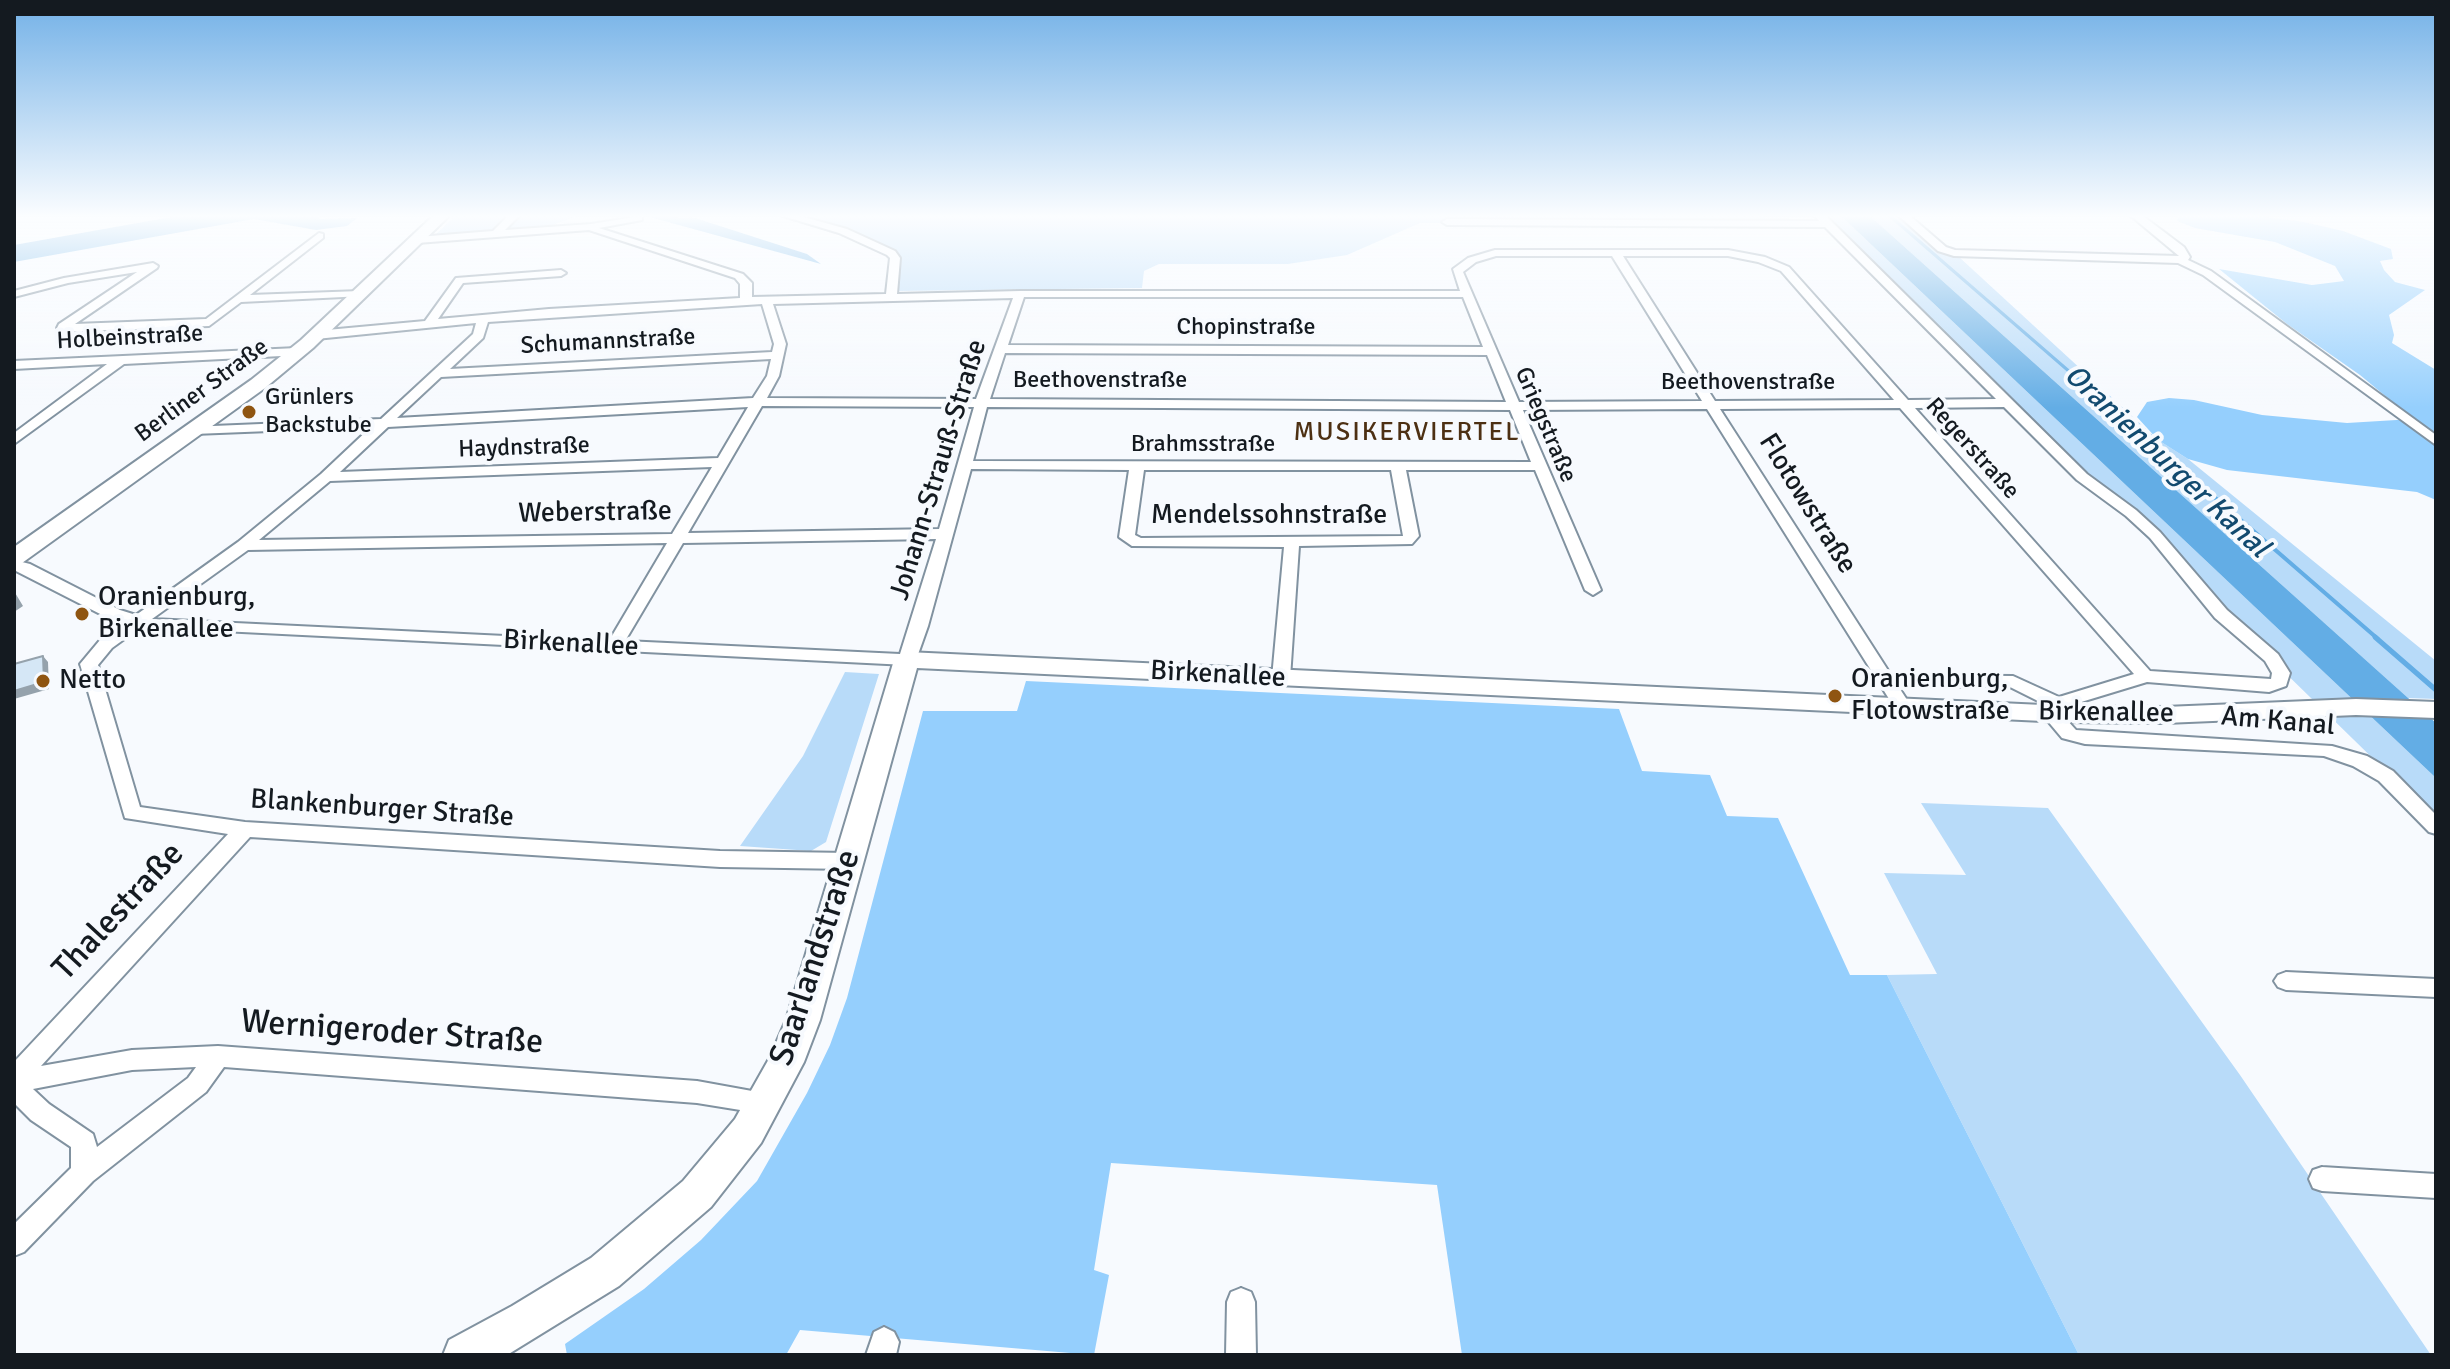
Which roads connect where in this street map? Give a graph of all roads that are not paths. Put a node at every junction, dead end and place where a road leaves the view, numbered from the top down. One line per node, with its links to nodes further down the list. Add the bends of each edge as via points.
1 (69, 280): 13 (street)
2 (133, 280): 18 (street, via 63,328 209,322)
3 (263, 280): 18 (street)
4 (375, 280): 14 (street, Berliner Straße)
5 (462, 280): 22 (street)
6 (743, 280): 19 (street)
7 (893, 280): 17 (street)
8 (1460, 280): 16 (street, Griegstraße)
9 (1633, 280): 34 (street, Flotowstraße)
10 (1795, 280): 35 (street, Regerstraße)
11 (1883, 280): 33 (street)
12 (2216, 280): 40 (street)
13 (14, 294)
14 (360, 294): 18 (street); 23 (street, Berliner Straße)
15 (1020, 294): 16 (street); 17 (street); 24 (street, Johann-Strauß-Straße)
16 (1466, 294): 25 (street, Griegstraße)
17 (891, 297): 20 (street)
18 (239, 299)
19 (746, 301): 20 (street); 21 (street)
20 (768, 301): 27 (street, via 780,344)
21 (483, 318): 22 (street); 30 (street, via 479,335)
22 (428, 325): 23 (street)
23 (316, 335): 26 (street, Berliner Straße)
24 (1002, 349): 25 (street, Chopinstraße); 32 (street, Johann-Strauß-Straße)
25 (1489, 351): 36 (street, Griegstraße)
26 (297, 352): 28 (street, Holbeinstraße); 38 (street, Berliner Straße)
27 (777, 355): 30 (street, Schumannstraße); 31 (street)
28 (120, 361): 29 (street, Holbeinstraße); 39 (street)
29 (14, 365)
30 (442, 373): 37 (street)
31 (761, 402): 32 (street, Beethovenstraße); 37 (street, Beethovenstraße); 41 (street)
32 (982, 402): 36 (street, Beethovenstraße); 42 (street, Johann-Strauß-Straße)
33 (2006, 403): 35 (street, Beethovenstraße); 57 (street, via 2082,477 2155,535 2210,602 2272,658 2281,673 2280,682 2269,686)
34 (1714, 405): 35 (street, Beethovenstraße); 36 (street, Beethovenstraße); 59 (street, Flotowstraße)
35 (1904, 405): 57 (street, Regerstraße)
36 (1514, 406): 44 (street, Griegstraße)
37 (388, 422): 38 (street, Beethovenstraße); 46 (street)
38 (194, 430): 51 (street, Berliner Straße)
39 (14, 440)
40 (2436, 441)
41 (724, 462): 46 (street, Haydnstraße); 48 (street)
42 (965, 465): 43 (street, Brahmsstraße); 47 (street, Johann-Strauß-Straße)
43 (1137, 466): 45 (street, Brahmsstraße); 49 (street, Mendelssohnstraße, via 1127,537 1138,543)
44 (1538, 466): 45 (street, Brahmsstraße); 53 (street, Griegstraße)
45 (1398, 468): 49 (street, Mendelssohnstraße, via 1411,536 1407,541)
46 (326, 477): 50 (street)
47 (946, 534): 48 (street, Weberstraße); 56 (street, Johann-Strauß-Straße)
48 (677, 538): 50 (street, Weberstraße); 55 (street)
49 (1292, 543): 58 (street)
50 (244, 545): 54 (street)
51 (14, 558)
52 (14, 565): 54 (street, Birkenallee)
53 (1593, 590)
54 (138, 621): 55 (street, Birkenallee); 64 (street, Blankenburger Straße, via 89,664 132,813)
55 (614, 646): 56 (street, Birkenallee)
56 (907, 660): 58 (street, Birkenallee); 65 (street, Saarlandstraße)
57 (2145, 676): 61 (street)
58 (1281, 678): 60 (street, Birkenallee)
59 (1887, 680): 60 (street, Flotowstraße); 61 (street, Am Kanal, via 2013,682)
60 (1902, 706): 61 (street, Birkenallee)
61 (2057, 710): 62 (street, Birkenallee, via 2165,715 2356,707); 63 (street, Am Kanal, via 2069,734 2085,738 2325,750 2386,776)
62 (2436, 710)
63 (2436, 827)
64 (245, 829): 65 (street, Blankenburger Straße, via 720,859); 69 (street, Thalestraße)
65 (849, 861): 70 (street, Saarlandstraße, via 803,1020)
66 (2286, 981): 67 (street)
67 (2436, 988)
68 (218, 1056): 69 (street, Wernigeroder Straße, via 132,1060); 70 (street, Wernigeroder Straße, via 697,1092); 71 (street, via 197,1085)
69 (14, 1083): 71 (street, via 40,1112 84,1142)
70 (765, 1103): 76 (street, Saarlandstraße, via 735,1151 653,1234 565,1298)
71 (84, 1173): 74 (street)
72 (2322, 1179): 73 (street)
73 (2436, 1186)
74 (14, 1243)
75 (1241, 1302): 77 (street)
76 (464, 1355)
77 (1241, 1355)

